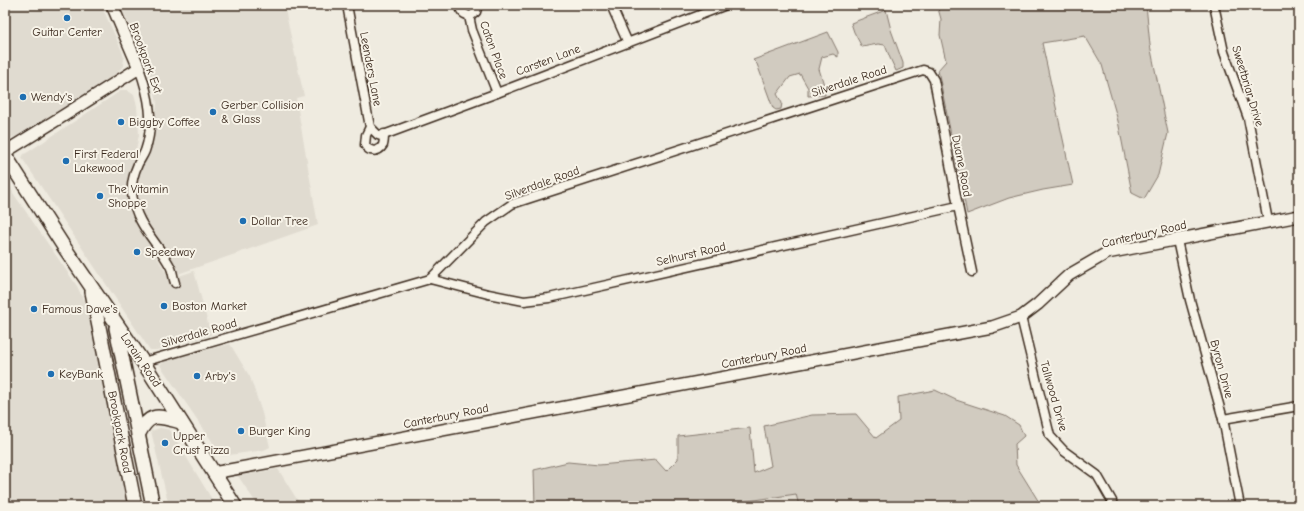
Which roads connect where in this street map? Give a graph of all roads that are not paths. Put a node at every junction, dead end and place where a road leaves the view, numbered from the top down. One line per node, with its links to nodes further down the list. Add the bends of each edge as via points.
1 (112, 5): 10 (street, Brookpark Ext)
2 (347, 5): 13 (street, Leenders Lane)
3 (461, 5): 8 (street, Caton Place, via 463,14)
4 (478, 5): 8 (street, Caton Place, via 476,12)
5 (611, 5): 9 (street)
6 (726, 5): 9 (street, Carsten Lane)
7 (1214, 5): 19 (street, Sweetbriar Drive, via 1224,52 1248,118)
8 (469, 16): 12 (street, Caton Place)
9 (628, 43): 12 (street, Carsten Lane)
10 (139, 68): 15 (street); 23 (street, Brookpark Ext, via 148,97 150,120 149,136 137,166 132,192 137,214 149,237 171,267)
11 (923, 70): 17 (street, Duane Road, via 929,72 934,80); 22 (street, Silverdale Road, via 512,204 486,222)
12 (497, 93): 14 (street, Carsten Lane)
13 (370, 127): 14 (street); 14 (street, via 365,140 365,145 370,150 374,151 383,145)
14 (381, 135)
15 (5, 152)
16 (5, 155): 24 (main road, Lorain Road)
17 (958, 206): 21 (street, Duane Road); 22 (street, Selhurst Road, via 549,298 524,301)
18 (1299, 216): 19 (street, Canterbury Road)
19 (1268, 221): 20 (street, Canterbury Road)
20 (1177, 240): 25 (street, Canterbury Road, via 1107,253 1069,275); 29 (street, Byron Drive, via 1190,300)
21 (972, 272)
22 (430, 280): 27 (street, Silverdale Road)
23 (175, 283)
24 (91, 287): 26 (main road, Lorain Road); 33 (main road, Brookpark Road)
25 (1020, 317): 32 (street, Canterbury Road, via 992,327); 36 (street, Tallwood Drive, via 1050,436 1064,451 1098,475)
26 (115, 322): 27 (main road, Lorain Road); 31 (main road, Brookpark Road)
27 (143, 362): 30 (main road, Lorain Road)
28 (1299, 406): 29 (street)
29 (1223, 419): 37 (street, Byron Drive)
30 (181, 422): 31 (main road, via 159,417 150,418); 32 (main road, Lorain Road)
31 (138, 435): 34 (main road, Brookpark Road)
32 (213, 473): 35 (main road, Lorain Road)
33 (135, 506)
34 (153, 506)
35 (235, 506)
36 (1113, 506)
37 (1240, 506)

